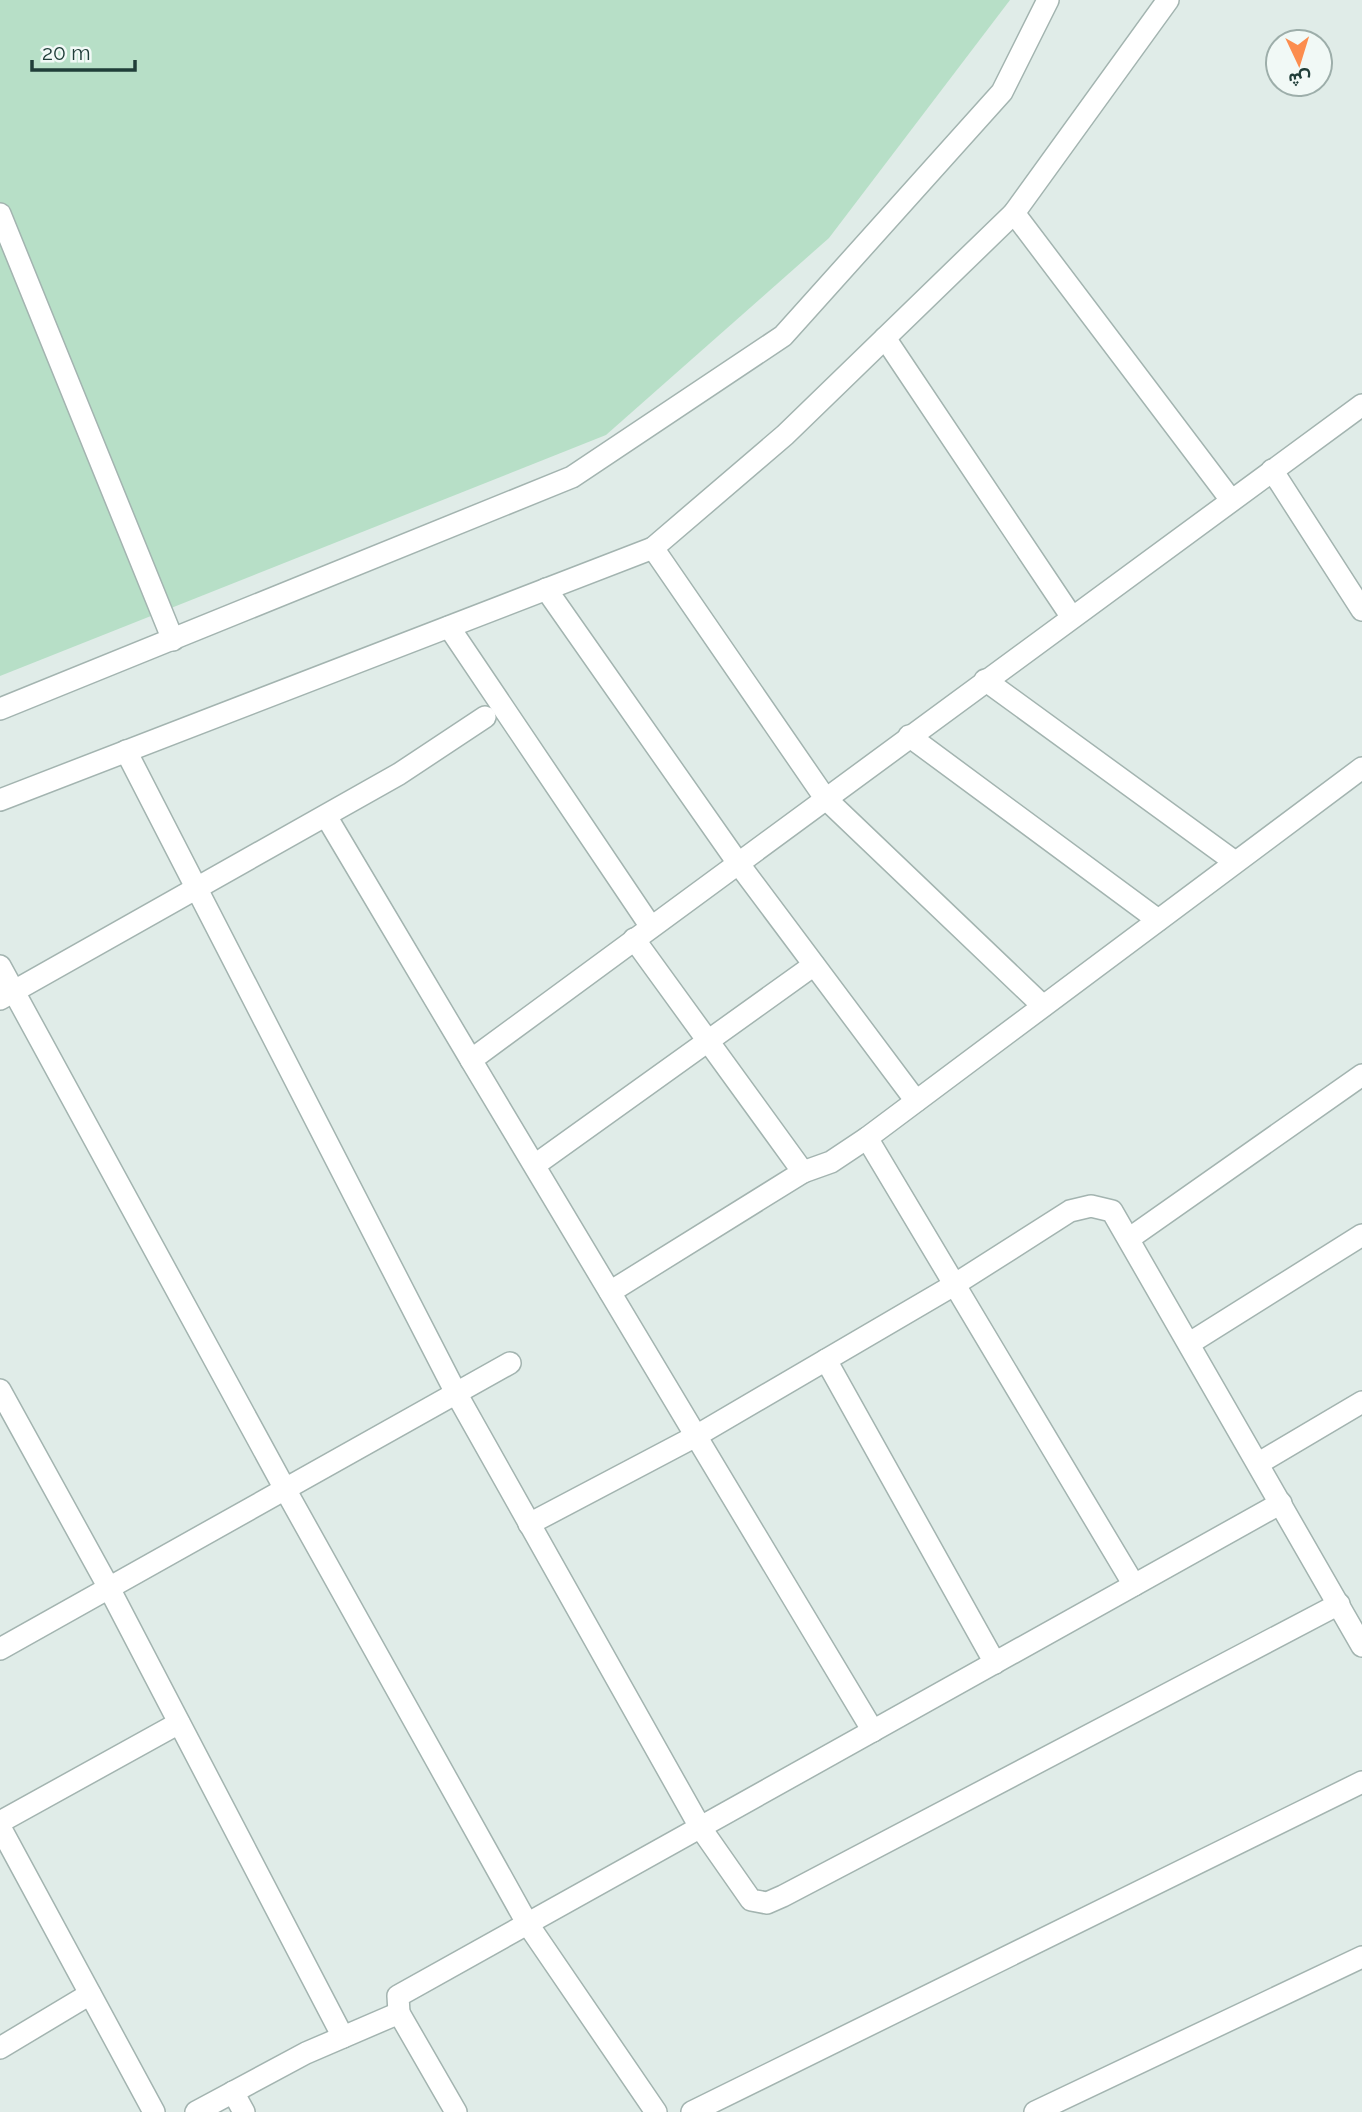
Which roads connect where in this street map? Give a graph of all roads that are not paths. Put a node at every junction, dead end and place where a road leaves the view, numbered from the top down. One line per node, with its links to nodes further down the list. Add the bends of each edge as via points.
1 (1048, 0): 14 (street, via 1002,92 783,336 572,478)
2 (1168, 0): 3 (street)
3 (1014, 213): 5 (street); 8 (street)
4 (0, 214): 14 (street)
5 (885, 338): 9 (street, via 785,435); 12 (street)
6 (1362, 405): 7 (street)
7 (1272, 470): 8 (street); 11 (street)
8 (1231, 500): 12 (street)
9 (653, 548): 10 (street); 21 (street)
10 (546, 589): 13 (street); 25 (street)
11 (1362, 610)
12 (1071, 617): 15 (street)
13 (449, 627): 19 (street); 28 (street)
14 (173, 640): 16 (street)
15 (985, 680): 18 (street); 24 (street)
16 (0, 709)
17 (485, 717): 23 (street)
18 (909, 736): 21 (street); 27 (street)
19 (126, 751): 22 (street); 26 (street)
20 (1362, 768): 24 (street)
21 (825, 799): 25 (street); 32 (street)
22 (0, 800)
23 (326, 816): 26 (street); 34 (street)
24 (1235, 862): 27 (street)
25 (738, 863): 28 (street); 29 (street)
26 (197, 889): 31 (street); 48 (street)
27 (1158, 920): 32 (street)
28 (643, 933): 33 (street); 34 (street)
29 (814, 965): 33 (street); 36 (street)
30 (0, 966): 31 (street)
31 (7, 995): 52 (street)
32 (1043, 1006): 36 (street)
33 (708, 1041): 38 (street); 39 (street)
34 (471, 1060): 38 (street)
35 (1362, 1075): 41 (street)
36 (916, 1101): 37 (street)
37 (867, 1138): 39 (street, via 831,1162); 42 (street)
38 (535, 1165): 43 (street)
39 (803, 1172): 43 (street)
40 (1362, 1235): 44 (street)
41 (1130, 1238): 42 (street, via 1112,1211 1091,1206 1070,1211); 44 (street)
42 (954, 1285): 45 (street); 55 (street)
43 (610, 1292): 50 (street)
44 (1190, 1343): 51 (street)
45 (826, 1360): 50 (street); 60 (street)
46 (510, 1363): 48 (street)
47 (0, 1390): 56 (street)
48 (456, 1394): 52 (street); 54 (street)
49 (1362, 1402): 51 (street)
50 (696, 1436): 54 (street); 62 (street)
51 (1259, 1463): 53 (street)
52 (285, 1489): 56 (street); 66 (street)
53 (1281, 1503): 55 (street); 57 (street)
54 (529, 1524): 65 (street)
55 (1134, 1585): 60 (street)
56 (109, 1588): 59 (street); 61 (street)
57 (1339, 1604): 58 (street); 65 (street, via 766,1903 751,1900)
58 (1362, 1646)
59 (0, 1649)
60 (995, 1663): 62 (street)
61 (179, 1723): 64 (street); 70 (street)
62 (873, 1731): 65 (street)
63 (1362, 1782): 78 (street)
64 (0, 1824): 68 (street)
65 (700, 1827): 66 (street)
66 (527, 1923): 69 (street, via 398,1996); 77 (street)
67 (1362, 1957): 79 (street)
68 (90, 1994): 71 (street); 73 (street)
69 (399, 2014): 70 (street); 76 (street)
70 (343, 2037): 72 (street)
71 (0, 2048)
72 (233, 2092): 74 (street); 75 (street)
73 (154, 2112)
74 (196, 2112)
75 (244, 2112)
76 (456, 2112)
77 (656, 2112)
78 (692, 2112)
79 (1035, 2112)

